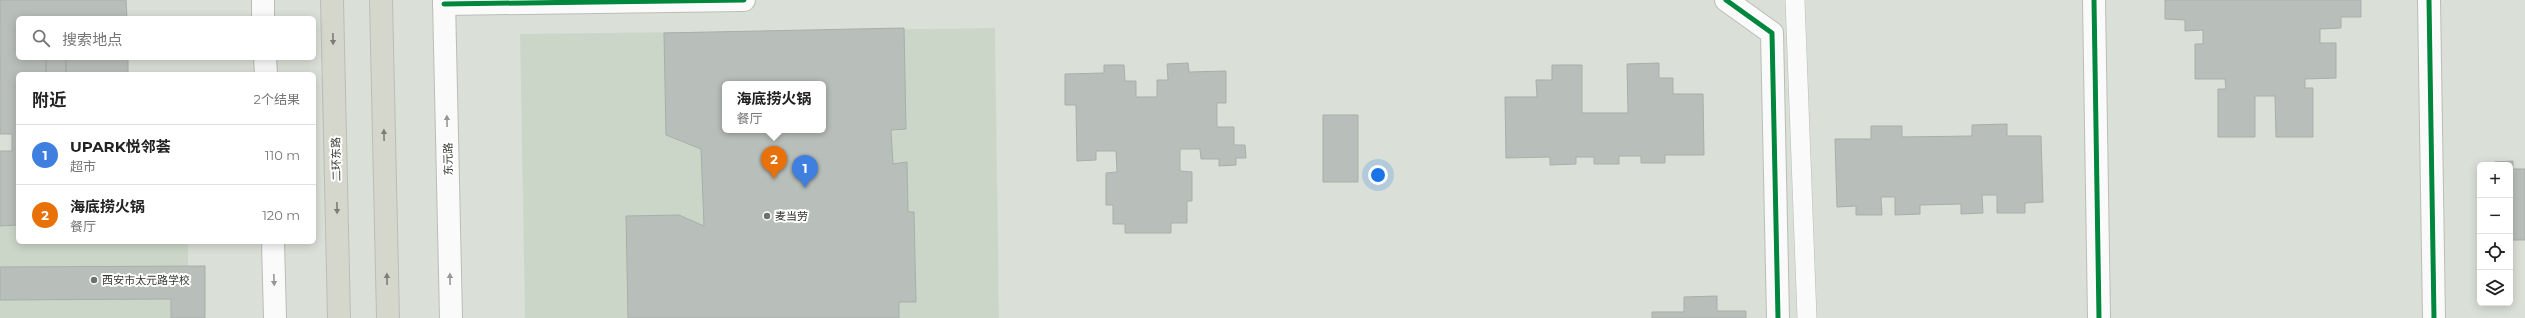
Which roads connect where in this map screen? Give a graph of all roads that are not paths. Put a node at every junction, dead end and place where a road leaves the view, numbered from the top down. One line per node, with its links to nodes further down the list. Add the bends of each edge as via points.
1 (263, 0): 10 (street)
2 (332, 0): 15 (highway, 二环东路, one-way to 15)
3 (381, 0): 16 (highway, one-way to 3)
4 (744, 0): 9 (street)
5 (1726, 0): 18 (street, via 1772,32)
6 (1795, 0): 19 (lane)
7 (2094, 0): 20 (street)
8 (2429, 0): 21 (street)
9 (444, 2): 17 (street, 东元路, one-way to 9)
10 (263, 16)
11 (265, 60): 12 (street)
12 (266, 72)
13 (273, 244): 14 (street, one-way to 14)
14 (275, 318)
15 (339, 318)
16 (388, 318)
17 (451, 318)
18 (1778, 318)
19 (1807, 318)
20 (2099, 318)
21 (2434, 318)

